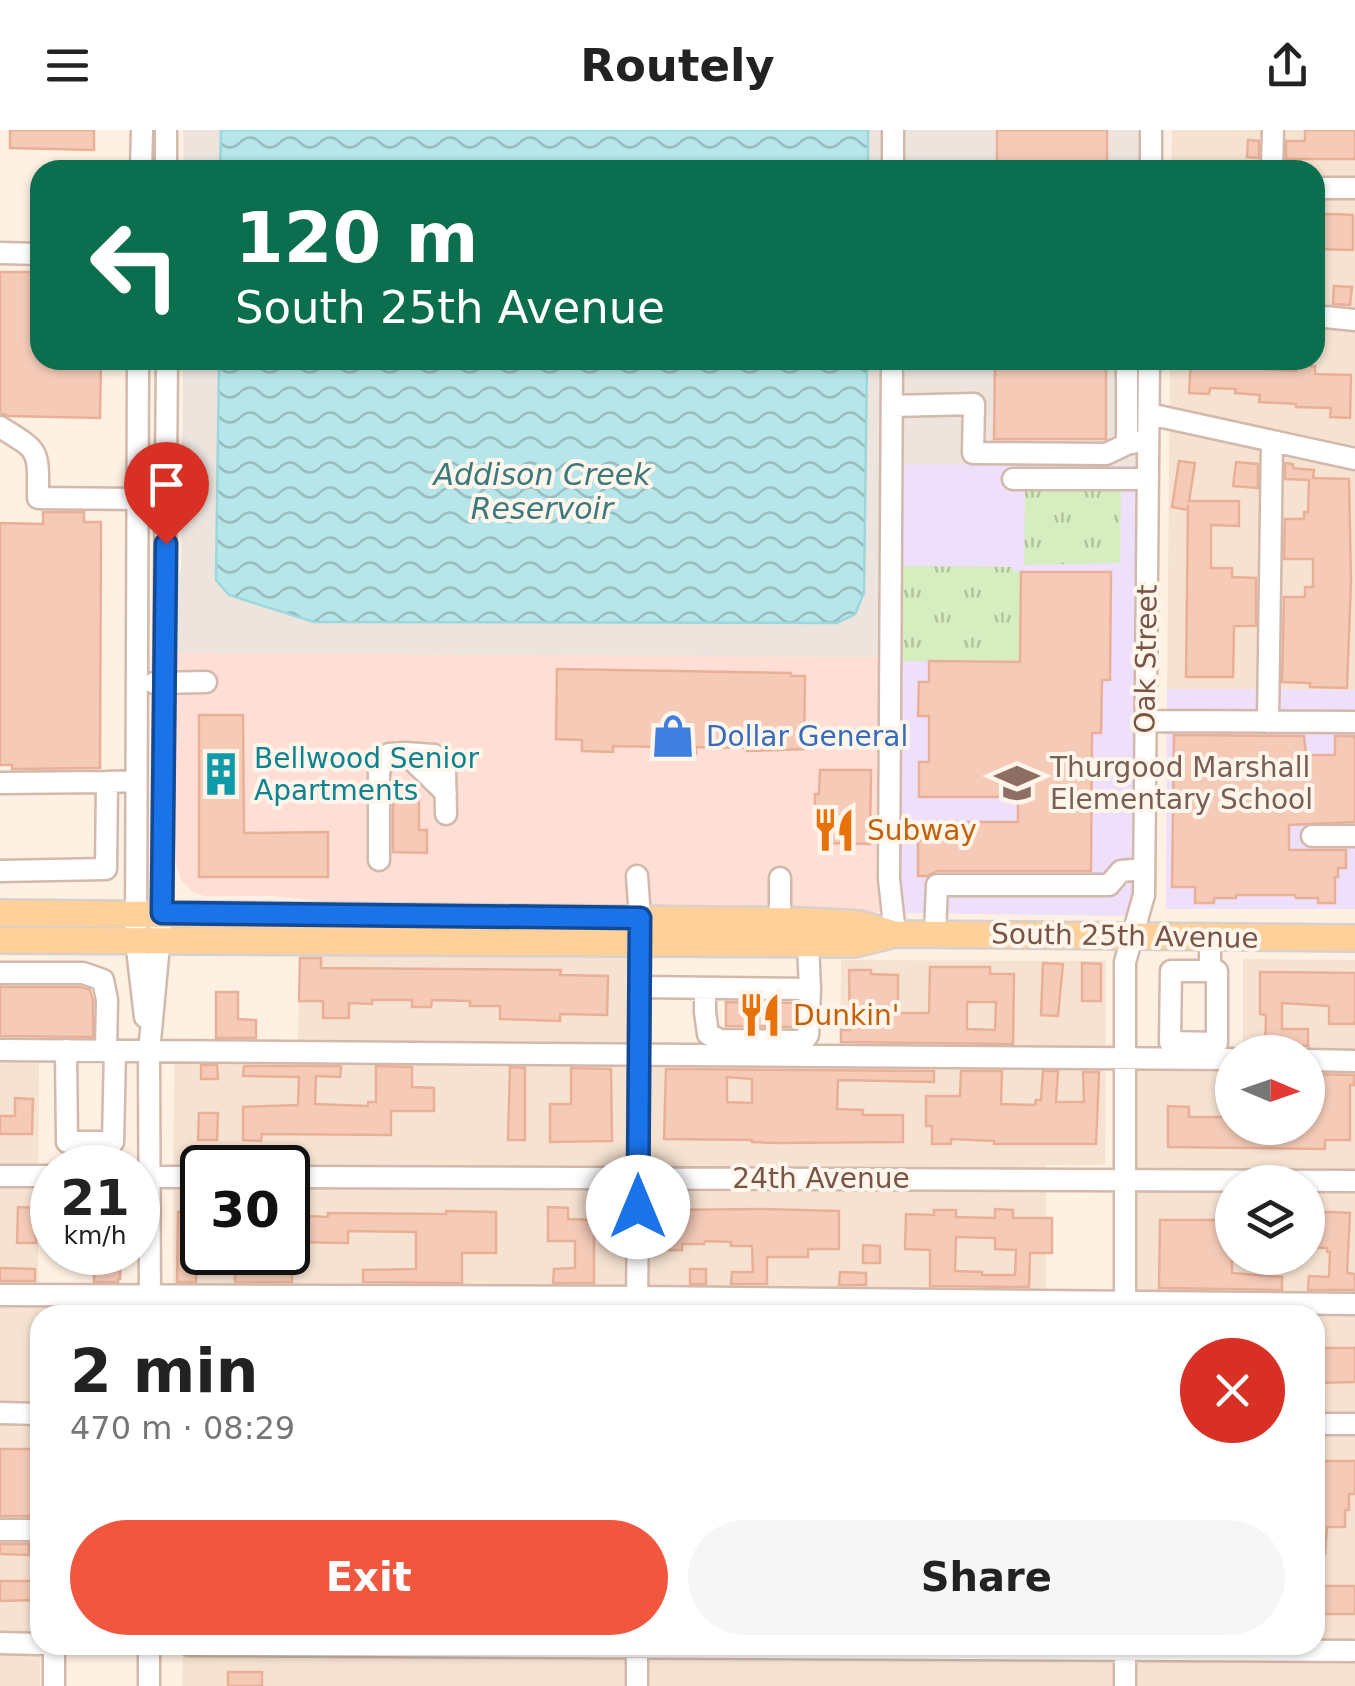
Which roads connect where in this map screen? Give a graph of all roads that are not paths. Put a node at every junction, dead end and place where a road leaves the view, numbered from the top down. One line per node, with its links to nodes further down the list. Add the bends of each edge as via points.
1 (142, 130): 6 (street)
2 (166, 130): 7 (street)
3 (893, 130): 8 (street)
4 (1151, 130): 9 (street)
5 (1273, 130): 10 (street)
6 (141, 160)
7 (166, 160)
8 (893, 160)
9 (1151, 160)
10 (1272, 160)
11 (1325, 188): 12 (street)
12 (1355, 188)
13 (0, 253): 14 (street)
14 (30, 254)
15 (1325, 317): 16 (street)
16 (1355, 320)
17 (138, 370): 30 (street)
18 (166, 370): 33 (street)
19 (892, 370): 22 (street)
20 (1129, 370): 26 (street)
21 (1149, 370): 23 (street, Oak Street)
22 (892, 406): 26 (street, via 974,404 973,452 1106,454); 58 (street, via 888,879)
23 (1149, 414): 25 (street); 26 (street, Oak Street)
24 (0, 427): 30 (street, via 34,450 38,498)
25 (1272, 441): 27 (street); 35 (street)
26 (1138, 442): 28 (street, Oak Street)
27 (1355, 459)
28 (1148, 478): 29 (street); 34 (street, Oak Street)
29 (1012, 479)
30 (138, 498): 32 (street)
31 (206, 682): 33 (street)
32 (137, 683): 33 (street); 37 (street)
33 (165, 683): 54 (street)
34 (1146, 721): 35 (street); 48 (street, Oak Street)
35 (1268, 722): 36 (street)
36 (1355, 722)
37 (136, 781): 38 (street); 41 (street)
38 (107, 782): 39 (street); 40 (street)
39 (0, 784)
40 (106, 804): 41 (street); 46 (street)
41 (136, 804): 45 (street)
42 (446, 804): 47 (street, via 405,753 389,754 380,770)
43 (1312, 836): 44 (street)
44 (1355, 836)
45 (136, 855): 46 (street); 53 (street)
46 (106, 857): 49 (street, via 106,869)
47 (379, 860)
48 (1144, 869): 59 (street, via 1122,871 1109,884 937,885); 60 (street, Oak Street)
49 (0, 871)
50 (637, 876): 56 (street)
51 (780, 878): 57 (street)
52 (0, 913): 53 (main road, South 25th Avenue)
53 (136, 913): 54 (main road, South 25th Avenue); 64 (street)
54 (162, 913): 55 (main road, South 25th Avenue); 64 (street)
55 (493, 917): 56 (main road, South 25th Avenue); 65 (main road)
56 (640, 918): 57 (main road, South 25th Avenue); 66 (street)
57 (780, 920): 58 (main road, South 25th Avenue, via 860,924)
58 (895, 934): 59 (main road, South 25th Avenue); 67 (main road, South 25th Avenue, via 855,944)
59 (934, 934): 60 (main road, South 25th Avenue)
60 (1133, 936): 61 (main road, South 25th Avenue); 78 (street, Oak Street, via 1125,962)
61 (1210, 936): 62 (main road, South 25th Avenue); 68 (street)
62 (1355, 938)
63 (0, 940): 64 (main road, South 25th Avenue)
64 (149, 940): 65 (main road, South 25th Avenue); 76 (street)
65 (493, 944): 66 (main road, South 25th Avenue)
66 (640, 944): 67 (main road, South 25th Avenue); 70 (street)
67 (808, 944): 72 (street)
68 (1210, 971)
69 (0, 973): 75 (street, via 83,973 103,980)
70 (640, 987): 71 (street); 77 (street)
71 (705, 988): 72 (street); 72 (street, via 706,1027 713,1039 798,1041 808,1035)
72 (810, 989)
73 (0, 1050): 74 (street)
74 (66, 1050): 75 (street); 75 (street, via 68,1142 112,1142)
75 (110, 1051): 76 (street)
76 (150, 1052): 77 (street); 82 (street)
77 (639, 1056): 78 (street); 86 (street)
78 (1125, 1058): 79 (street); 87 (street, Oak Street)
79 (1215, 1059)
80 (1325, 1060): 81 (street)
81 (1355, 1061)
82 (145, 1145)
83 (0, 1176): 84 (street)
84 (30, 1176)
85 (310, 1177): 86 (street, 24th Avenue)
86 (638, 1177): 87 (street, 24th Avenue); 93 (street)
87 (1125, 1180): 88 (street, 24th Avenue); 94 (street, Oak Street)
88 (1355, 1182)
89 (148, 1275): 92 (street)
90 (0, 1295): 92 (street)
91 (1355, 1304): 95 (street)
92 (150, 1305)
93 (638, 1305)
94 (1125, 1305)
95 (1309, 1305)
96 (0, 1413): 97 (street)
97 (30, 1414)
98 (1325, 1424): 99 (street)
99 (1355, 1424)
100 (0, 1530): 101 (street)
101 (30, 1530)
102 (0, 1644): 103 (street)
103 (30, 1644)
104 (1325, 1651): 105 (street)
105 (1355, 1651)
106 (54, 1655): 110 (street)
107 (149, 1655): 111 (street)
108 (637, 1655): 112 (street)
109 (1125, 1655): 113 (street)
110 (54, 1686)
111 (149, 1686)
112 (637, 1686)
113 (1125, 1686)

